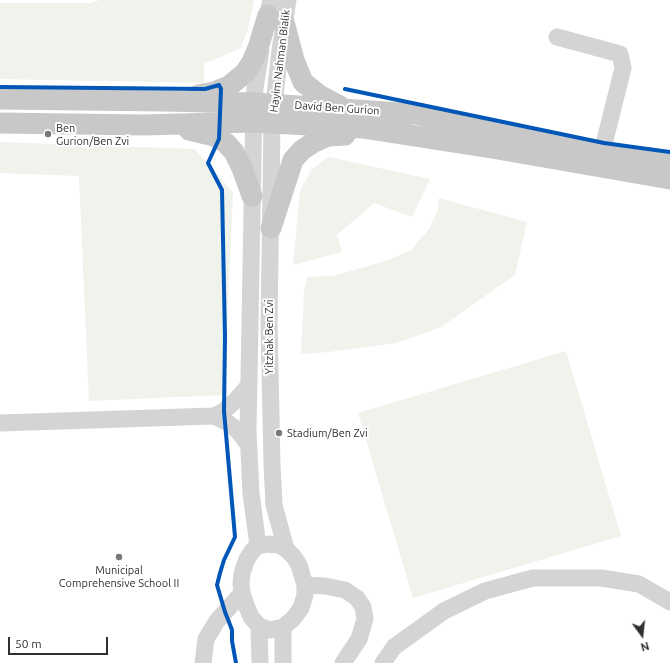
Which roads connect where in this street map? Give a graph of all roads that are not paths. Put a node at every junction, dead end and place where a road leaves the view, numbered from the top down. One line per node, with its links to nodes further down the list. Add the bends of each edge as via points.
1 (288, 0): 2 (street, Hayim Nahman Bialik)
2 (274, 12): 5 (main road, via 252,62 237,80 214,92); 6 (main road, via 304,82 319,95); 7 (street, Hayim Nahman Bialik, via 280,50)
3 (557, 37): 11 (street, via 620,54 623,68)
4 (0, 99): 5 (main road, David Ben Gurion)
5 (164, 101): 7 (main road, David Ben Gurion)
6 (344, 108): 7 (main road, David Ben Gurion); 11 (main road, David Ben Gurion, via 415,114)
7 (263, 113): 9 (main road, David Ben Gurion); 10 (main road, David Ben Gurion); 14 (street, Yitzhak Ben Zvi); 15 (street, Yitzhak Ben Zvi)
8 (0, 123): 9 (main road, David Ben Gurion)
9 (144, 124): 14 (main road, via 189,130 214,136 226,143 242,168)
10 (391, 132): 13 (main road, David Ben Gurion); 15 (main road, via 328,136 302,150 293,160)
11 (602, 152): 12 (main road, David Ben Gurion)
12 (670, 162)
13 (670, 179)
14 (252, 196): 16 (street, Yitzhak Ben Zvi)
15 (271, 228): 21 (street, Yitzhak Ben Zvi, via 269,323 272,464 274,505)
16 (249, 385): 17 (street, via 224,411); 19 (street, Yitzhak Ben Zvi)
17 (214, 416): 18 (street); 19 (street, via 237,430)
18 (0, 423)
19 (248, 444): 20 (street, Yitzhak Ben Zvi)
20 (258, 546): 21 (street, via 278,545); 23 (street, via 247,560 242,573)
21 (286, 549): 22 (street, via 299,565)
22 (305, 585): 26 (street, via 301,608); 30 (street, via 345,590 357,598 364,607 365,619 359,638)
23 (242, 594): 25 (street, via 251,617); 27 (street, via 217,621 206,639)
24 (670, 602): 31 (street, via 639,584 600,578 533,578 485,591 444,612 394,647)
25 (259, 626): 26 (street, via 270,630); 28 (street)
26 (282, 628): 29 (street)
27 (203, 663)
28 (260, 663)
29 (283, 663)
30 (343, 663)
31 (383, 663)

